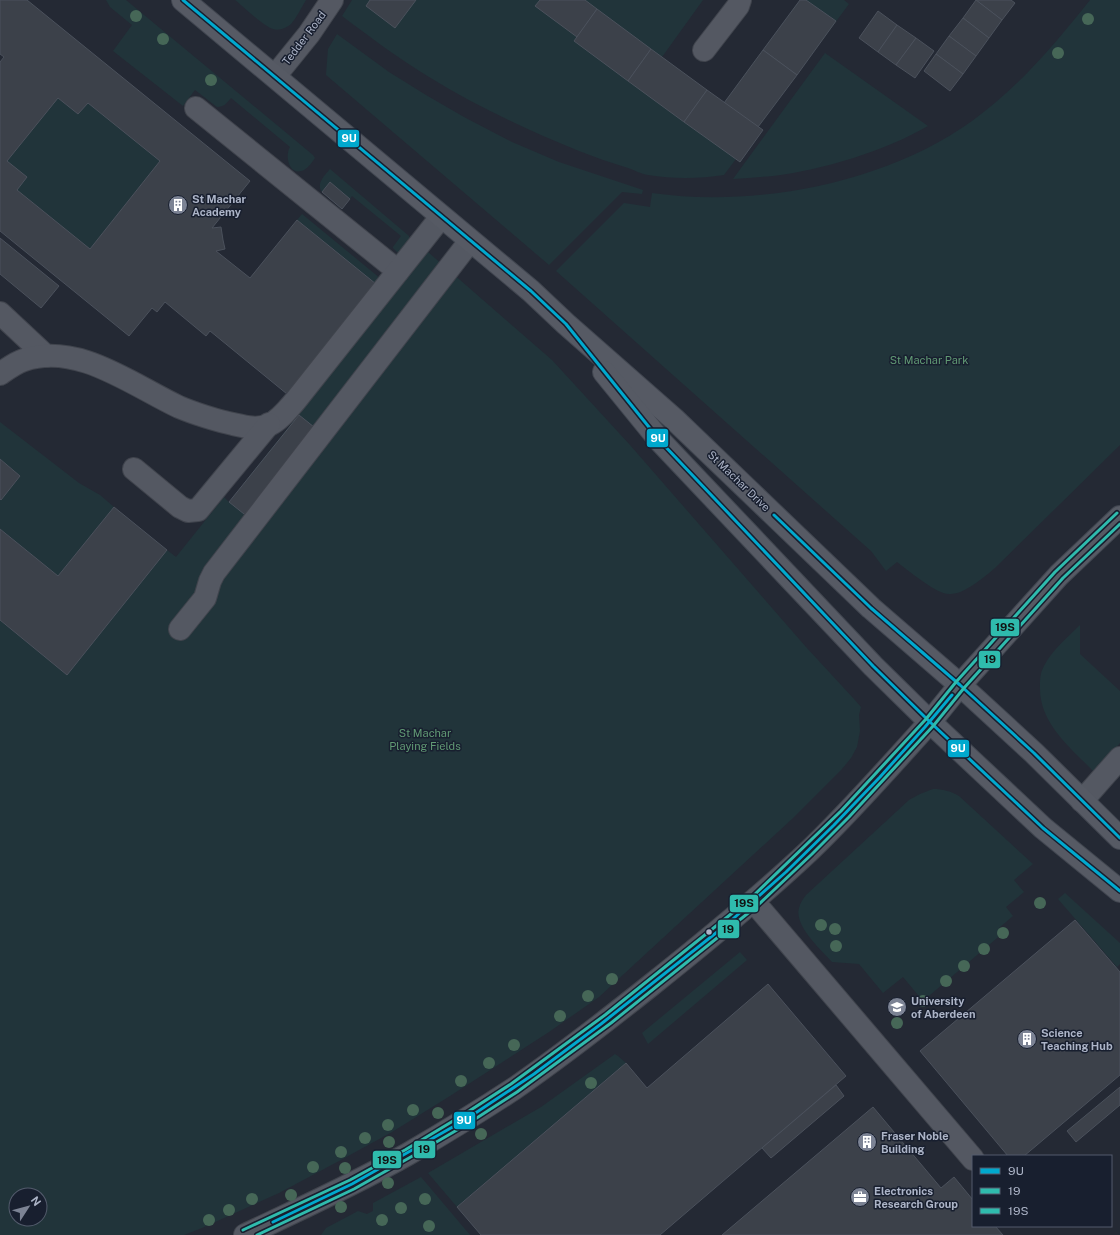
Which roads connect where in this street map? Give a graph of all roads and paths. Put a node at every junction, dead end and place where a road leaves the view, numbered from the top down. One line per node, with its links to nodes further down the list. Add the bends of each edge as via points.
1 (183, 0): 5 (main road, St Machar Drive)
2 (332, 0): 5 (street, Tedder Road)
3 (740, 0): 4 (street)
4 (704, 50)
5 (275, 76): 7 (main road, St Machar Drive)
6 (196, 108): 9 (street)
7 (441, 217): 8 (main road, St Machar Drive); 9 (street)
8 (470, 241): 11 (main road, St Machar Drive, via 531,291); 17 (street, via 214,573 205,598)
9 (398, 271): 14 (street, via 296,400 282,416)
10 (0, 314): 12 (street)
11 (566, 324): 18 (main road, St Machar Drive, via 674,419 871,608); 19 (main road, St Machar Drive, via 661,442 873,666)
12 (46, 356): 13 (street, via 23,360); 14 (street, via 79,359 103,368 180,407 225,423 254,428)
13 (0, 374)
14 (269, 424): 15 (street, via 198,510 188,511 180,507)
15 (134, 468)
16 (1120, 517): 18 (main road, via 1059,575)
17 (180, 629)
18 (960, 685): 19 (main road); 21 (main road, St Machar Drive)
19 (930, 722): 23 (main road, St Machar Drive, via 1044,828); 24 (street, via 850,809)
20 (1120, 758): 21 (street)
21 (1082, 801): 22 (main road, St Machar Drive)
22 (1120, 838)
23 (1120, 891)
24 (754, 902): 25 (street); 26 (street, via 608,1018 514,1088 407,1154)
25 (972, 1158)
26 (276, 1228): 27 (street)
27 (245, 1235)

